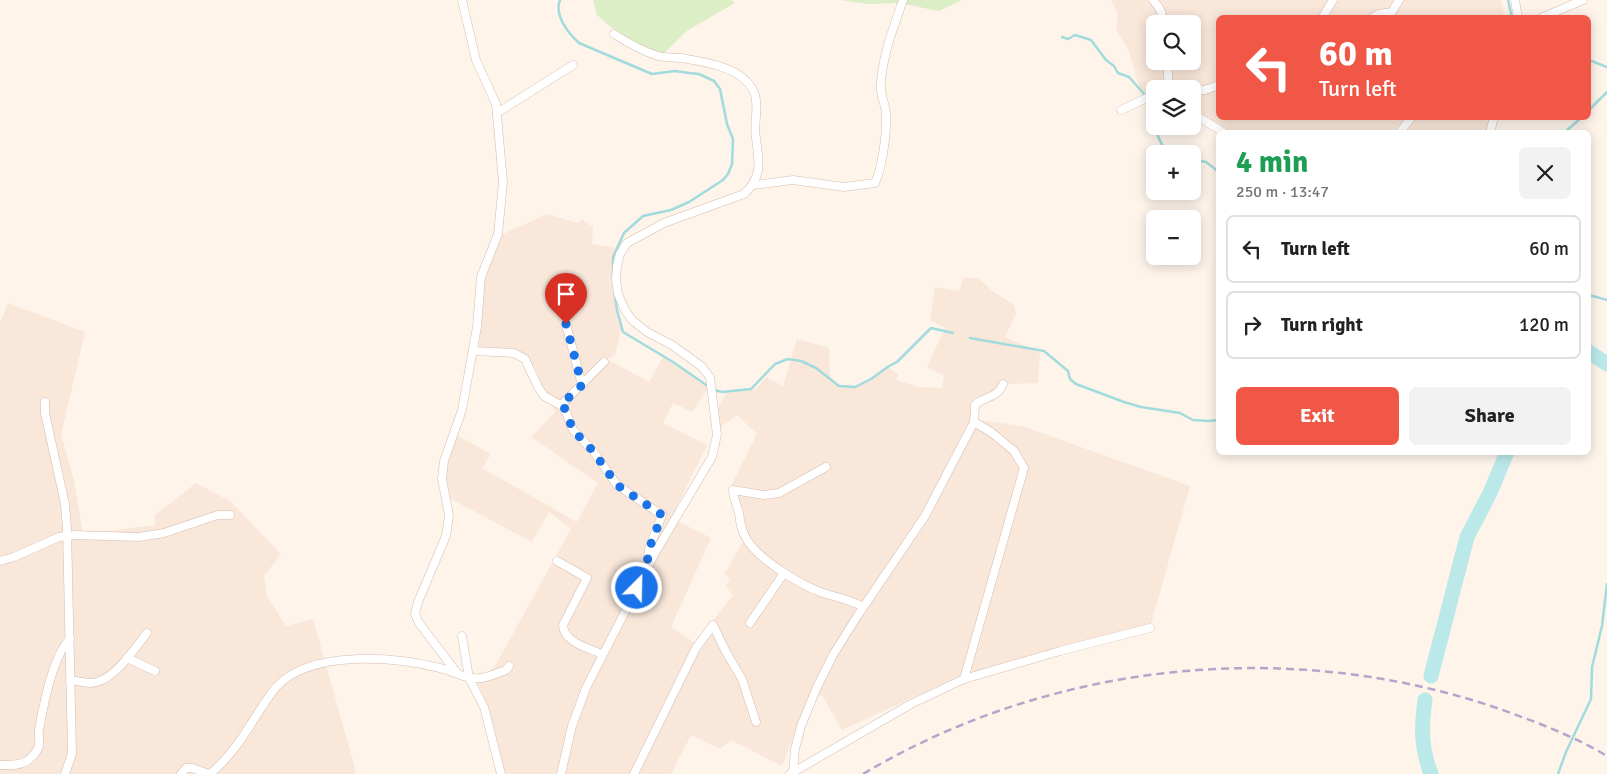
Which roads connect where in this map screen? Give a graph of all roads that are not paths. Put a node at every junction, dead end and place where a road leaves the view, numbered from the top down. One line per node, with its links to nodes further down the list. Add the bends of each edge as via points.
1 (462, 0): 20 (street, via 476,60)
2 (903, 0): 25 (street, via 881,80 881,98 886,115 880,172 875,183 844,187 793,180)
3 (1153, 0): 8 (street)
4 (1333, 0): 9 (street)
5 (1399, 0): 11 (street)
6 (1515, 0): 12 (street)
7 (1583, 0): 13 (street)
8 (1163, 15)
9 (1324, 15)
10 (1376, 15): 11 (street)
11 (1394, 15)
12 (1518, 15)
13 (1548, 15)
14 (614, 34): 25 (street, via 660,56 726,68 749,83 757,105 754,130 758,176)
15 (573, 65): 20 (street)
16 (1216, 86): 17 (street)
17 (1201, 90)
18 (1146, 99): 19 (street)
19 (1121, 110)
20 (497, 113): 27 (street, via 503,182 498,234 482,277)
21 (1201, 119): 23 (street)
22 (1409, 120): 24 (street)
23 (1220, 130)
24 (1402, 130)
25 (754, 185): 39 (street, via 744,194 637,236 620,254 616,279 625,310 647,332 672,345 701,366 710,377 717,435 712,457)
26 (566, 324): 30 (street)
27 (473, 351): 32 (street, via 514,354 525,359 544,396); 51 (street, via 462,410 444,461 442,479 449,515 446,536 416,614 418,623)
28 (604, 362): 30 (street)
29 (1003, 384): 33 (street, via 995,395 975,404)
30 (582, 385): 32 (street)
31 (45, 402): 36 (street, via 65,504)
32 (561, 405): 39 (street, via 573,430 617,485 662,515 649,549)
33 (974, 422): 41 (street, via 925,516); 53 (street, via 1014,451 1024,468)
34 (826, 467): 40 (street, via 779,493 764,495 733,490 746,540)
35 (230, 515): 36 (street, via 218,515 164,533 139,537)
36 (67, 536): 37 (street); 46 (street)
37 (0, 560)
38 (557, 561): 47 (street, via 587,578 563,630 575,642)
39 (646, 572): 47 (street)
40 (784, 573): 41 (street, via 823,593); 42 (street)
41 (863, 607): 57 (street, via 817,687 794,749)
42 (750, 623)
43 (1150, 628): 53 (street)
44 (147, 633): 48 (street)
45 (462, 636): 52 (street)
46 (70, 639): 54 (street); 56 (street, via 56,661 39,732 39,746 28,760)
47 (602, 654): 62 (street, via 572,726)
48 (127, 658): 50 (street); 54 (street, via 98,682)
49 (509, 666): 52 (street, via 481,678)
50 (155, 671)
51 (457, 673): 52 (street); 60 (street, via 393,661 344,660 312,665 276,687 232,753)
52 (469, 678): 61 (street, via 484,707)
53 (964, 679): 57 (street, via 911,704)
54 (70, 680): 58 (street, via 72,754)
55 (756, 722): 63 (street, via 742,678 713,625 696,648)
56 (0, 765)
57 (792, 773)
58 (65, 774)
59 (181, 774): 60 (street, via 186,768)
60 (209, 774)
61 (501, 774)
62 (561, 774)
63 (634, 774)

